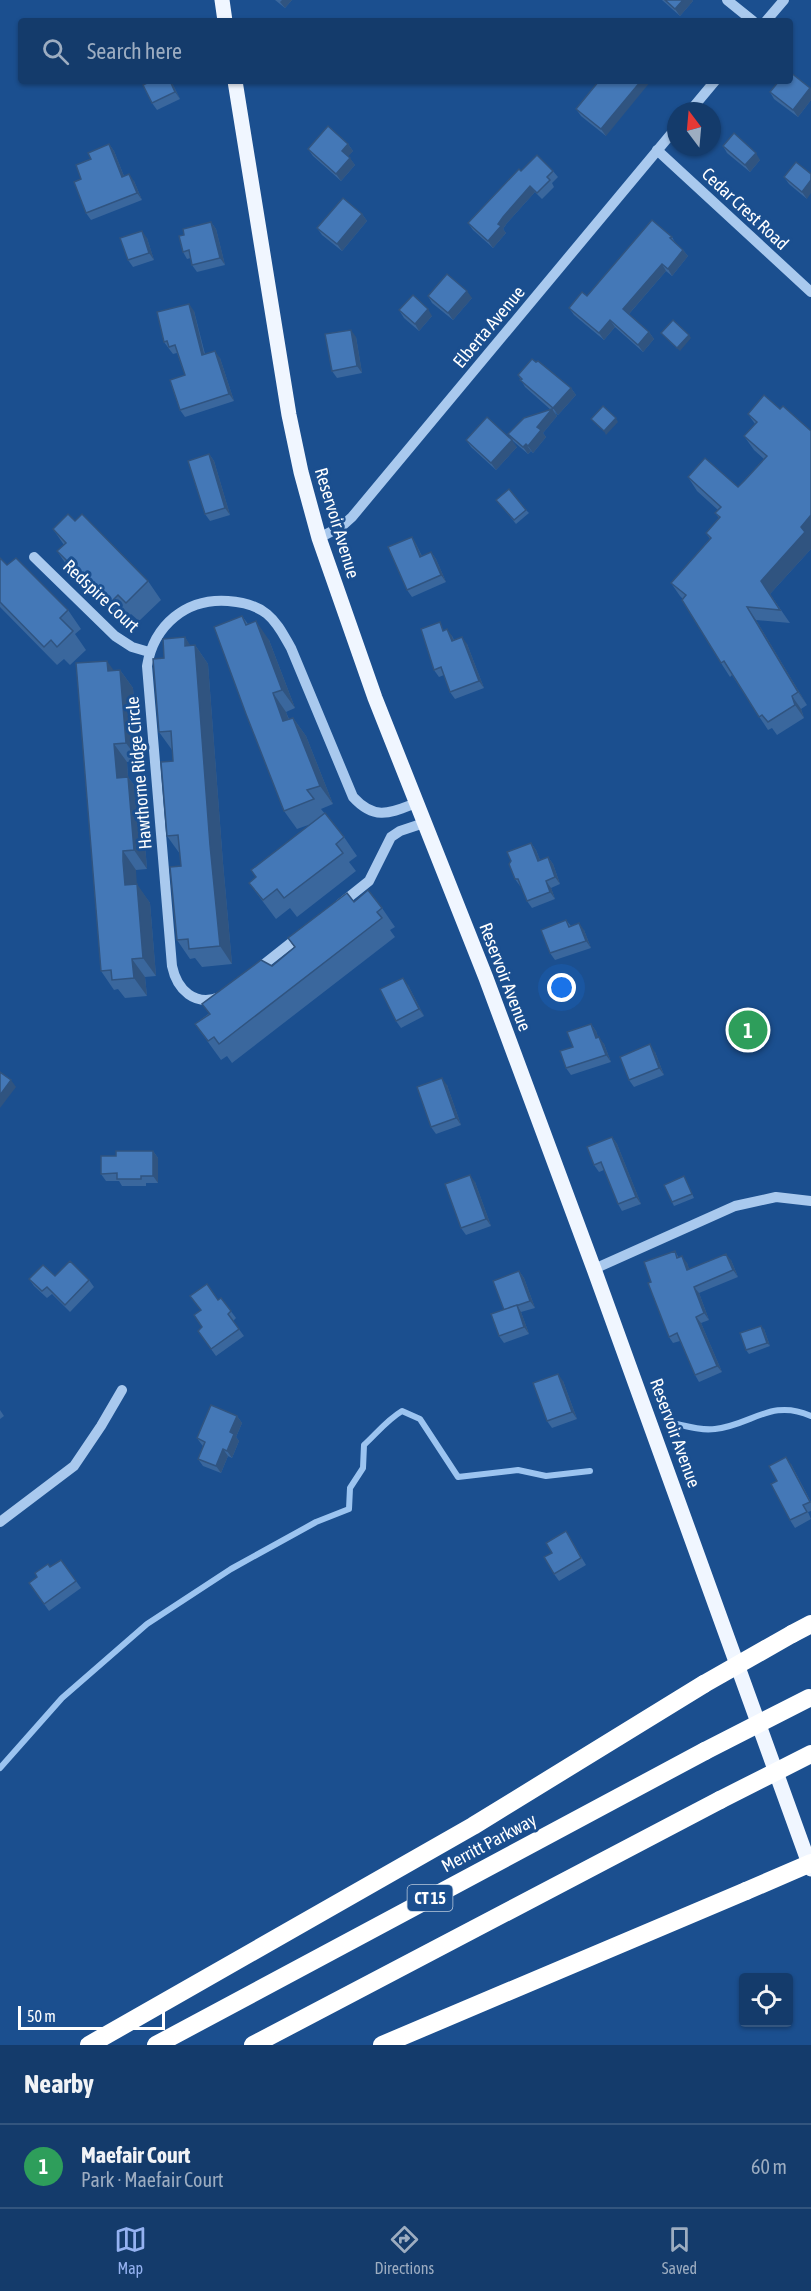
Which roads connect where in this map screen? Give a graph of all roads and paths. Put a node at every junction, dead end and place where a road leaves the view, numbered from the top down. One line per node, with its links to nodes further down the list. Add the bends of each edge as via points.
1 (222, 0): 4 (main road)
2 (727, 0): 5 (street)
3 (784, 0): 6 (street)
4 (225, 18)
5 (749, 18)
6 (769, 18)
7 (235, 84): 13 (main road, Reservoir Avenue, via 287,403)
8 (712, 84): 9 (street)
9 (698, 102)
10 (667, 138): 11 (street, Elberta Avenue)
11 (657, 150): 12 (street, Cedar Crest Road); 13 (street, Elberta Avenue, via 352,517)
12 (811, 292)
13 (319, 538): 16 (main road, Reservoir Avenue)
14 (34, 557): 15 (street, Redspire Court, via 115,636)
15 (150, 652): 16 (street, Hawthorne Ridge Circle, via 173,616 191,606 224,601 259,608 275,621 291,648 353,797 362,806 382,814); 21 (street, Hawthorne Ridge Circle, via 147,666 154,770 174,974 181,989 195,998 213,1000)
16 (416, 803): 17 (main road, Reservoir Avenue)
17 (424, 823): 18 (street, via 391,837 369,881); 23 (main road, Reservoir Avenue)
18 (327, 914)
19 (309, 929): 20 (street)
20 (243, 980)
21 (228, 992)
22 (811, 1201): 23 (street, via 776,1197 735,1206)
23 (594, 1269): 30 (main road, Reservoir Avenue)
24 (122, 1390): 25 (street, via 74,1466)
25 (0, 1522)
26 (811, 1624): 31 (highway, bridge, via 704,1684 473,1827)
27 (810, 1697): 32 (highway, Merritt Parkway / CT 15, bridge)
28 (811, 1754): 33 (highway, CT 15, bridge)
29 (811, 1863): 34 (highway, bridge)
30 (811, 1869)
31 (89, 2045)
32 (156, 2045)
33 (253, 2045)
34 (382, 2045)

